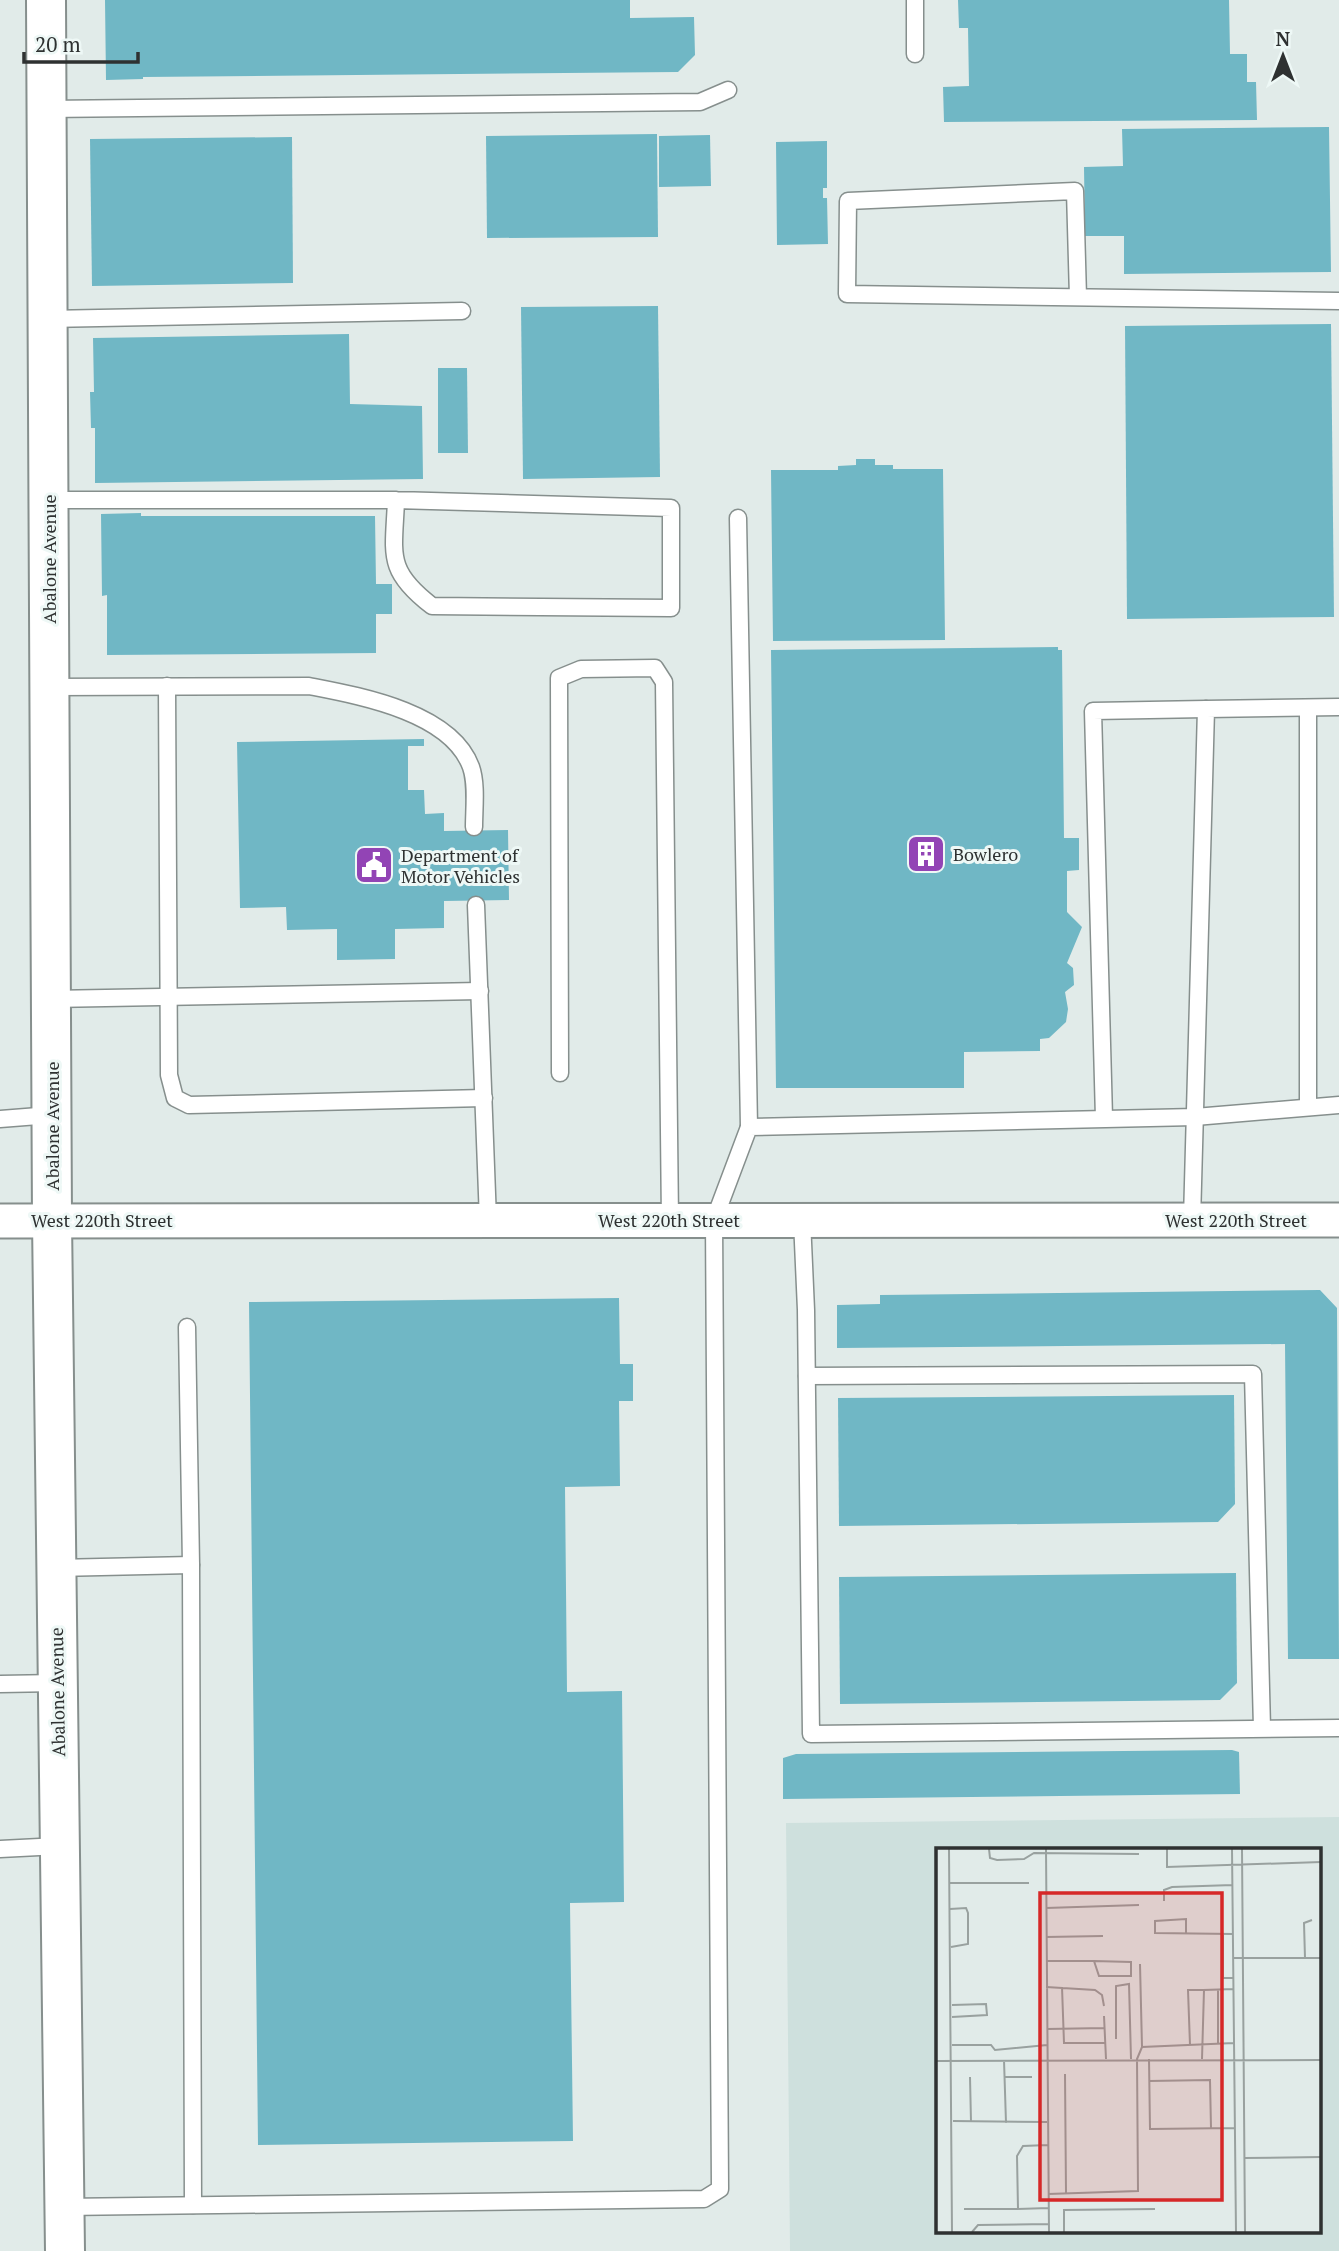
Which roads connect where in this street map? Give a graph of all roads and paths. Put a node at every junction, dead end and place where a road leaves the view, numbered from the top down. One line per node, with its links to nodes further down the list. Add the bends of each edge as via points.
1 (46, 0): 5 (street, Abalone Avenue)
2 (915, 0): 3 (lane)
3 (915, 54)
4 (728, 90): 5 (lane, via 701,102)
5 (46, 109): 9 (street, Abalone Avenue)
6 (1078, 298): 6 (lane, via 847,294 848,201 1075,191); 7 (lane)
7 (1339, 301)
8 (462, 311): 9 (lane)
9 (47, 319): 10 (street, Abalone Avenue)
10 (48, 500): 11 (lane); 14 (street, Abalone Avenue)
11 (396, 500): 11 (lane, via 671,508 671,608 432,606 408,587 394,561)
12 (738, 518): 31 (lane)
13 (167, 686): 14 (lane); 18 (lane, via 309,686 345,693 441,727 461,747 472,769); 21 (lane)
14 (49, 687): 22 (street, Abalone Avenue)
15 (1339, 707): 16 (lane)
16 (1308, 708): 17 (lane); 26 (lane)
17 (1206, 709): 28 (lane); 29 (lane, via 1093,711)
18 (474, 827)
19 (476, 905): 20 (lane)
20 (480, 991): 21 (lane); 24 (lane)
21 (169, 997): 22 (lane); 24 (lane, via 170,1086 175,1098 189,1105)
22 (51, 999): 27 (street, Abalone Avenue)
23 (560, 1073): 34 (lane, via 559,678 580,669 655,668 664,682)
24 (484, 1098): 33 (lane)
25 (1339, 1105): 26 (lane)
26 (1308, 1107): 28 (lane)
27 (51, 1115): 30 (lane); 32 (street, Abalone Avenue)
28 (1195, 1116): 29 (lane); 37 (lane)
29 (1104, 1118): 31 (lane)
30 (0, 1119)
31 (749, 1126): 35 (lane)
32 (52, 1220): 33 (street, West 220th Street); 39 (street, West 220th Street); 43 (street, Abalone Avenue)
33 (488, 1220): 34 (street, West 220th Street)
34 (670, 1220): 35 (street, West 220th Street)
35 (714, 1220): 36 (street, West 220th Street); 50 (lane, via 720,2189 704,2199)
36 (802, 1220): 37 (street, West 220th Street); 41 (lane)
37 (1192, 1220): 38 (street, West 220th Street)
38 (1339, 1220)
39 (0, 1221)
40 (187, 1327): 42 (lane)
41 (807, 1376): 46 (lane, via 1253,1374); 46 (lane, via 811,1734)
42 (191, 1565): 43 (lane); 50 (lane)
43 (56, 1568): 44 (street, Abalone Avenue)
44 (57, 1683): 45 (lane); 48 (street, Abalone Avenue)
45 (0, 1684)
46 (1262, 1728): 47 (lane)
47 (1339, 1728)
48 (59, 1846): 49 (lane); 51 (street, Abalone Avenue)
49 (0, 1849)
50 (193, 2206): 51 (lane)
51 (64, 2207): 52 (street, Abalone Avenue)
52 (65, 2251)

